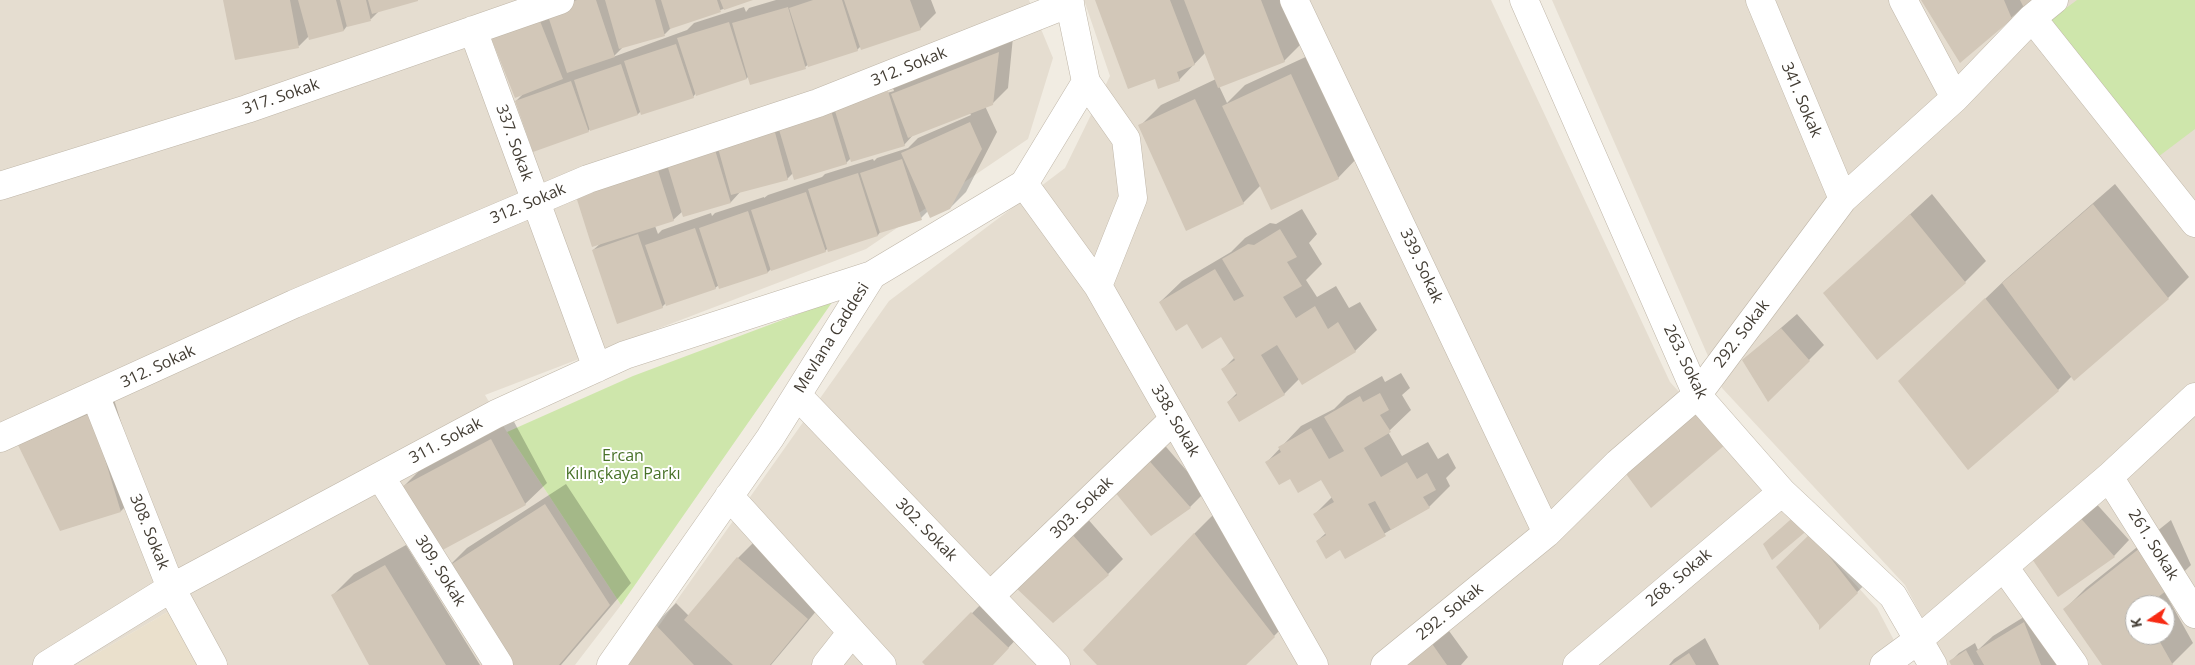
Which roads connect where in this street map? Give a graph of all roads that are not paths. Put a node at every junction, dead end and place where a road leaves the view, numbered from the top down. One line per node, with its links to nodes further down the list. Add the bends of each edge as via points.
1 (560, 0): 9 (street, 317. Sokak)
2 (1294, 0): 30 (street, 339. Sokak)
3 (1524, 0): 22 (street, 263. Sokak)
4 (1760, 0): 14 (street, 341. Sokak)
5 (1903, 0): 11 (street)
6 (2054, 0): 8 (street, 292. Sokak)
7 (1069, 1): 10 (street); 15 (street, 312. Sokak, via 818,103 588,179)
8 (2032, 18): 11 (street, 292. Sokak); 16 (street)
9 (472, 30): 13 (street, 317. Sokak, via 248,109); 15 (street, 337. Sokak)
10 (1086, 82): 12 (street, Mevlana Caddesi); 18 (street, via 1126,139 1134,198)
11 (1955, 98): 14 (street, 292. Sokak)
12 (1024, 184): 17 (street, Mevlana Caddesi); 18 (street, 338. Sokak)
13 (0, 186)
14 (1843, 200): 22 (street, 292. Sokak)
15 (535, 201): 19 (street, 337. Sokak); 20 (street, 312. Sokak, via 294,304)
16 (2195, 223)
17 (872, 275): 19 (street, 311. Sokak, via 625,355); 21 (street, Mevlana Caddesi)
18 (1098, 286): 24 (street, 338. Sokak)
19 (597, 368): 26 (street, 311. Sokak, via 496,414)
20 (95, 395): 25 (street, 312. Sokak); 32 (street, 308. Sokak)
21 (797, 395): 29 (street, Mevlana Caddesi); 33 (street, 302. Sokak)
22 (1697, 395): 28 (street, 263. Sokak); 30 (street, 292. Sokak, via 1618,463)
23 (2195, 397): 27 (street)
24 (1174, 419): 33 (street, 303. Sokak); 44 (street, 338. Sokak)
25 (0, 438)
26 (380, 476): 32 (street, 311. Sokak); 39 (street, 309. Sokak)
27 (2109, 476): 31 (street); 34 (street, 261. Sokak)
28 (1782, 492): 36 (street, 263. Sokak, via 1893,596); 46 (street, 268. Sokak)
29 (729, 496): 35 (street); 40 (street, Mevlana Caddesi)
30 (1547, 533): 45 (street, 292. Sokak)
31 (2004, 567): 36 (street); 49 (street)
32 (171, 588): 37 (street, 311. Sokak); 38 (street, 308. Sokak)
33 (990, 596): 43 (street, 302. Sokak)
34 (2195, 614)
35 (852, 632): 41 (street); 42 (street)
36 (1918, 640): 47 (street); 48 (street, 263. Sokak)
37 (47, 665)
38 (213, 665)
39 (499, 665)
40 (611, 665)
41 (826, 665)
42 (882, 665)
43 (1056, 665)
44 (1314, 665)
45 (1385, 665)
46 (1577, 665)
47 (1884, 665)
48 (1933, 665)
49 (2074, 665)

